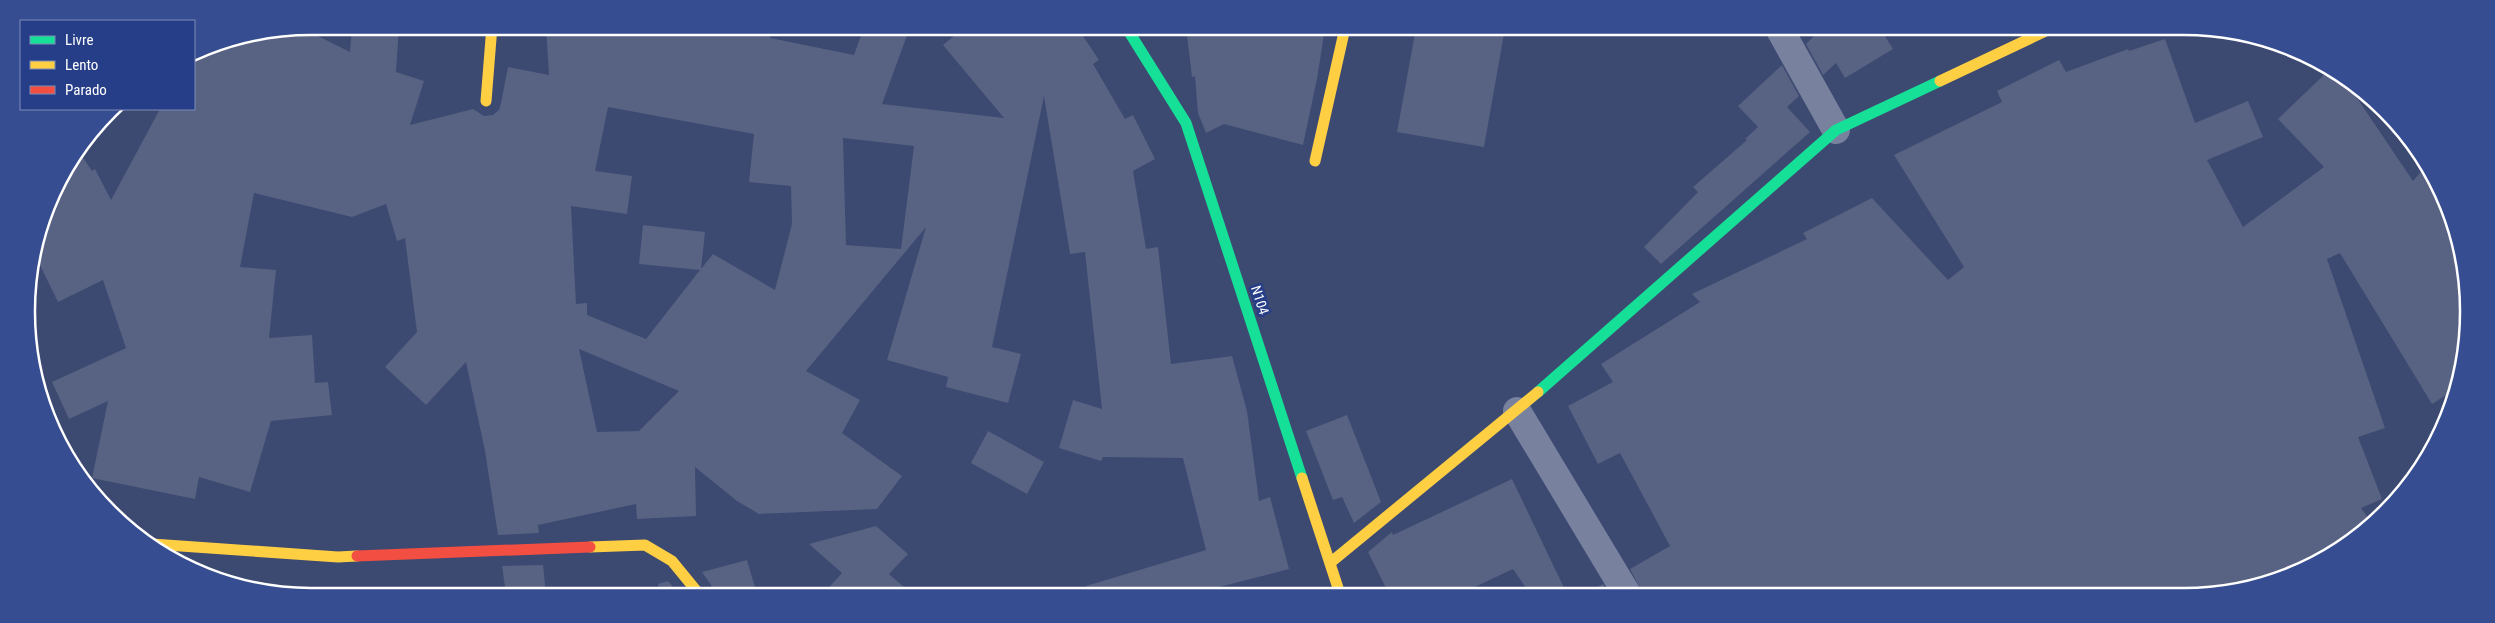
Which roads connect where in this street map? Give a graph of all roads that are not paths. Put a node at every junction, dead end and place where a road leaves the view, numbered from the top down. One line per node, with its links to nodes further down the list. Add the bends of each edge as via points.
1 (491, 35): 6 (street)
2 (1131, 35): 11 (street, N104 / N104, via 1186,123)
3 (1343, 35): 8 (street)
4 (1783, 35): 7 (street)
5 (2035, 35): 7 (street)
6 (486, 100)
7 (1836, 130): 9 (street)
8 (1315, 162)
9 (1517, 412): 11 (street); 14 (street)
10 (164, 545): 12 (street, via 338,557 646,545 672,562)
11 (1330, 563): 13 (street, N104 / N104)
12 (694, 588)
13 (1338, 588)
14 (1623, 588)

